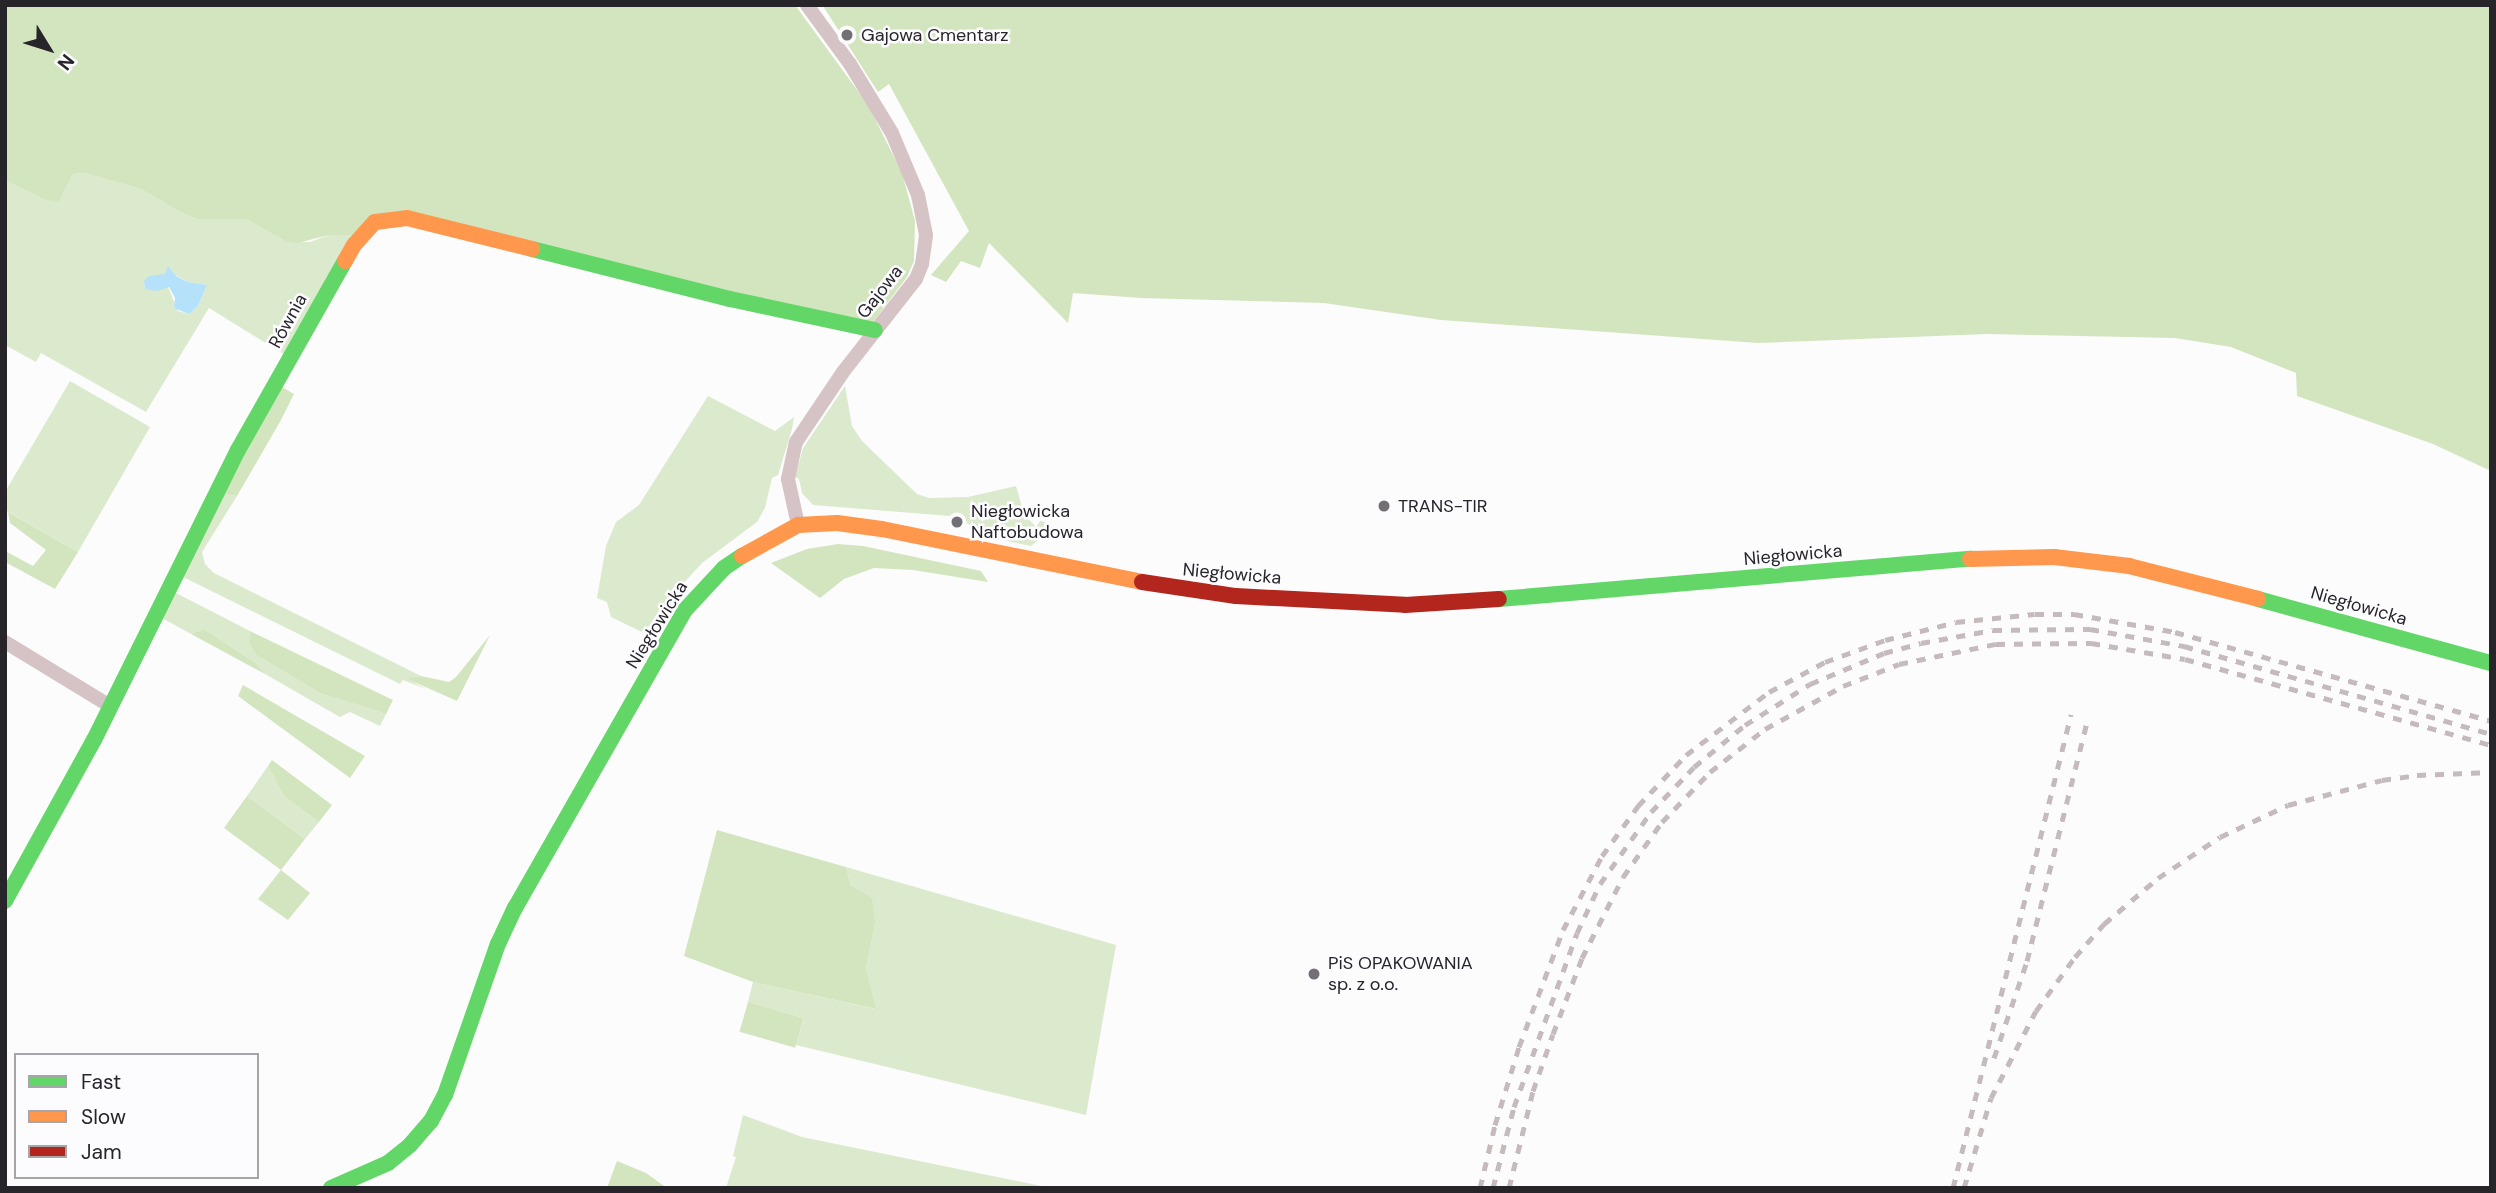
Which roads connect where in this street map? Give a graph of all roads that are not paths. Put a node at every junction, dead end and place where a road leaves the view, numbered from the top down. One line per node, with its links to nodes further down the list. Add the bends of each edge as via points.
1 (809, 6): 2 (street, Gajowa, via 892,133 922,211 925,243 919,272)
2 (875, 330): 3 (street, Gajowa, via 796,442 788,485); 6 (street, Równia, via 730,299 407,218 375,222 354,245 238,450)
3 (798, 525): 5 (street, Niegłowicka, via 836,523 882,529 1043,565 1180,589 1405,605 1994,557 2054,557 2129,566 2189,580); 8 (street, Niegłowicka, via 724,568 685,610 515,908 431,1121 388,1163)
4 (5, 642): 6 (street)
5 (2491, 663)
6 (110, 706): 7 (street, Równia)
7 (5, 901)
8 (331, 1188)

